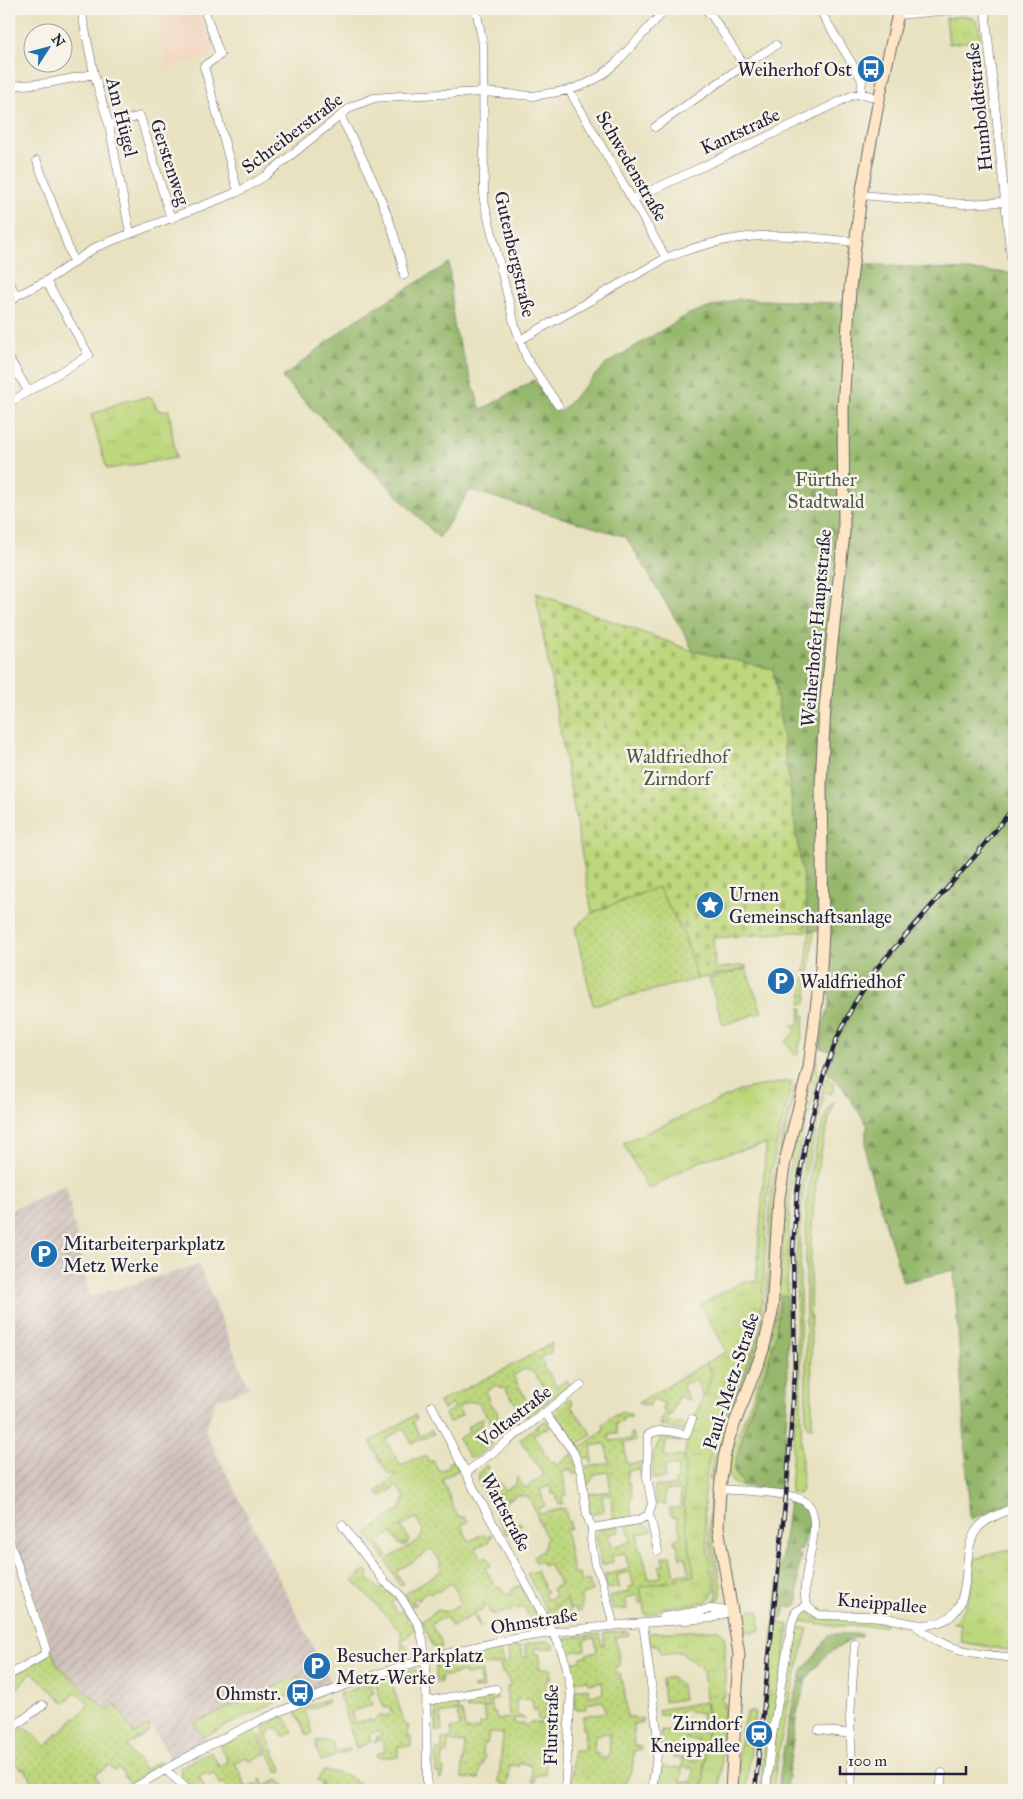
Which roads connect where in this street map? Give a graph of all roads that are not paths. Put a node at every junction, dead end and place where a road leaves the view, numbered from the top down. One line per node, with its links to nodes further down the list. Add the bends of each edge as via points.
1 (81, 9): 12 (street, Am Hügel)
2 (204, 9): 22 (street, via 220,55 204,66)
3 (476, 9): 15 (street, Gutenbergstraße, via 483,44)
4 (666, 9): 14 (street, Schreiberstraße, via 601,76)
5 (705, 9): 11 (street)
6 (819, 9): 16 (street, via 862,80)
7 (961, 9): 9 (street)
8 (985, 9): 25 (street, Humboldtstraße)
9 (898, 12): 17 (street, Weiherhofer Hauptstraße)
10 (776, 45): 11 (street)
11 (744, 65): 20 (street)
12 (94, 74): 13 (street); 19 (street, Am Hügel)
13 (9, 86)
14 (569, 90): 15 (street, Schreiberstraße, via 533,96); 24 (street, Schwedenstraße)
15 (484, 92): 18 (street, Schreiberstraße, via 374,98); 37 (street, Gutenbergstraße, via 483,193)
16 (861, 94): 17 (street); 24 (street, Kantstraße)
17 (879, 99): 23 (street, Weiherhofer Hauptstraße)
18 (340, 116): 22 (street, Schreiberstraße, via 265,176); 32 (street, via 378,194 400,251)
19 (109, 125): 26 (street, Gerstenweg, via 140,116); 27 (street, Am Hügel)
20 (655, 127)
21 (37, 161): 31 (street)
22 (238, 192): 26 (street, Schreiberstraße)
23 (861, 195): 25 (street, via 963,204); 28 (street, Weiherhofer Hauptstraße)
24 (633, 199): 29 (street, Schwedenstraße)
25 (1004, 202): 30 (street, Humboldtstraße)
26 (171, 219): 27 (street, Schreiberstraße)
27 (130, 233): 31 (street, Schreiberstraße, via 96,247)
28 (855, 242): 29 (street, via 759,236 708,244); 42 (street, Weiherhofer Hauptstraße, via 843,409 844,533 825,707 821,785 823,931)
29 (666, 258): 37 (street)
30 (1011, 258)
31 (74, 263): 34 (street, Schreiberstraße)
32 (404, 276)
33 (9, 281): 35 (street)
34 (46, 281): 35 (street, Schreiberstraße); 39 (street, via 89,355)
35 (16, 296): 36 (street, Schreiberstraße)
36 (9, 305)
37 (520, 340): 41 (street, Gutenbergstraße, via 527,359)
38 (9, 358): 39 (street)
39 (28, 391): 40 (street)
40 (9, 403)
41 (558, 406)
42 (812, 1044): 48 (street, Paul-Metz-Straße, via 779,1198 772,1313 763,1350 729,1438)
43 (581, 1385): 45 (street, Voltastraße)
44 (432, 1406): 47 (street, Wattstraße)
45 (545, 1413): 47 (street, Voltastraße); 52 (street, via 574,1453 582,1473 587,1516)
46 (692, 1419): 50 (street, via 686,1435 663,1430 648,1435 647,1477 652,1504)
47 (467, 1472): 60 (street, Wattstraße)
48 (720, 1489): 55 (street, via 786,1495 803,1500 810,1506 814,1530 806,1579); 56 (street, Paul-Metz-Straße, via 718,1527)
49 (1014, 1507): 59 (street, Kneippallee, via 978,1527 972,1540 961,1603 956,1611 941,1622)
50 (648, 1515): 52 (street); 54 (street)
51 (342, 1525): 63 (street, via 385,1582 399,1594 419,1626)
52 (592, 1528): 58 (street, via 595,1565 601,1577)
53 (9, 1539): 64 (street, via 46,1649 44,1655)
54 (658, 1551)
55 (807, 1605): 59 (street, Kneippallee, via 819,1615 882,1618); 79 (street, via 796,1611 792,1622)
56 (733, 1610): 57 (street, Ohmstraße, via 712,1618); 78 (street, Paul-Metz-Straße, via 739,1654)
57 (643, 1623): 58 (street, Ohmstraße); 77 (street, via 657,1730 658,1749)
58 (612, 1626): 60 (street, Ohmstraße)
59 (915, 1626): 62 (street, via 952,1647)
60 (551, 1633): 63 (street, Ohmstraße); 76 (street, Flurstraße, via 566,1664 571,1691)
61 (855, 1644): 70 (street, via 850,1718)
62 (1014, 1658)
63 (425, 1659): 66 (street); 71 (street, Ohmstraße, via 304,1701 185,1757)
64 (9, 1675)
65 (496, 1689): 66 (street)
66 (427, 1701): 75 (street)
67 (43, 1705): 68 (street)
68 (9, 1730)
69 (819, 1730): 70 (street)
70 (852, 1734): 80 (street)
71 (166, 1770): 73 (street, Ohmstraße); 74 (street)
72 (942, 1773): 81 (street)
73 (131, 1790)
74 (188, 1790)
75 (428, 1790)
76 (565, 1790)
77 (652, 1790)
78 (731, 1790)
79 (766, 1790)
80 (850, 1790)
81 (940, 1790)

